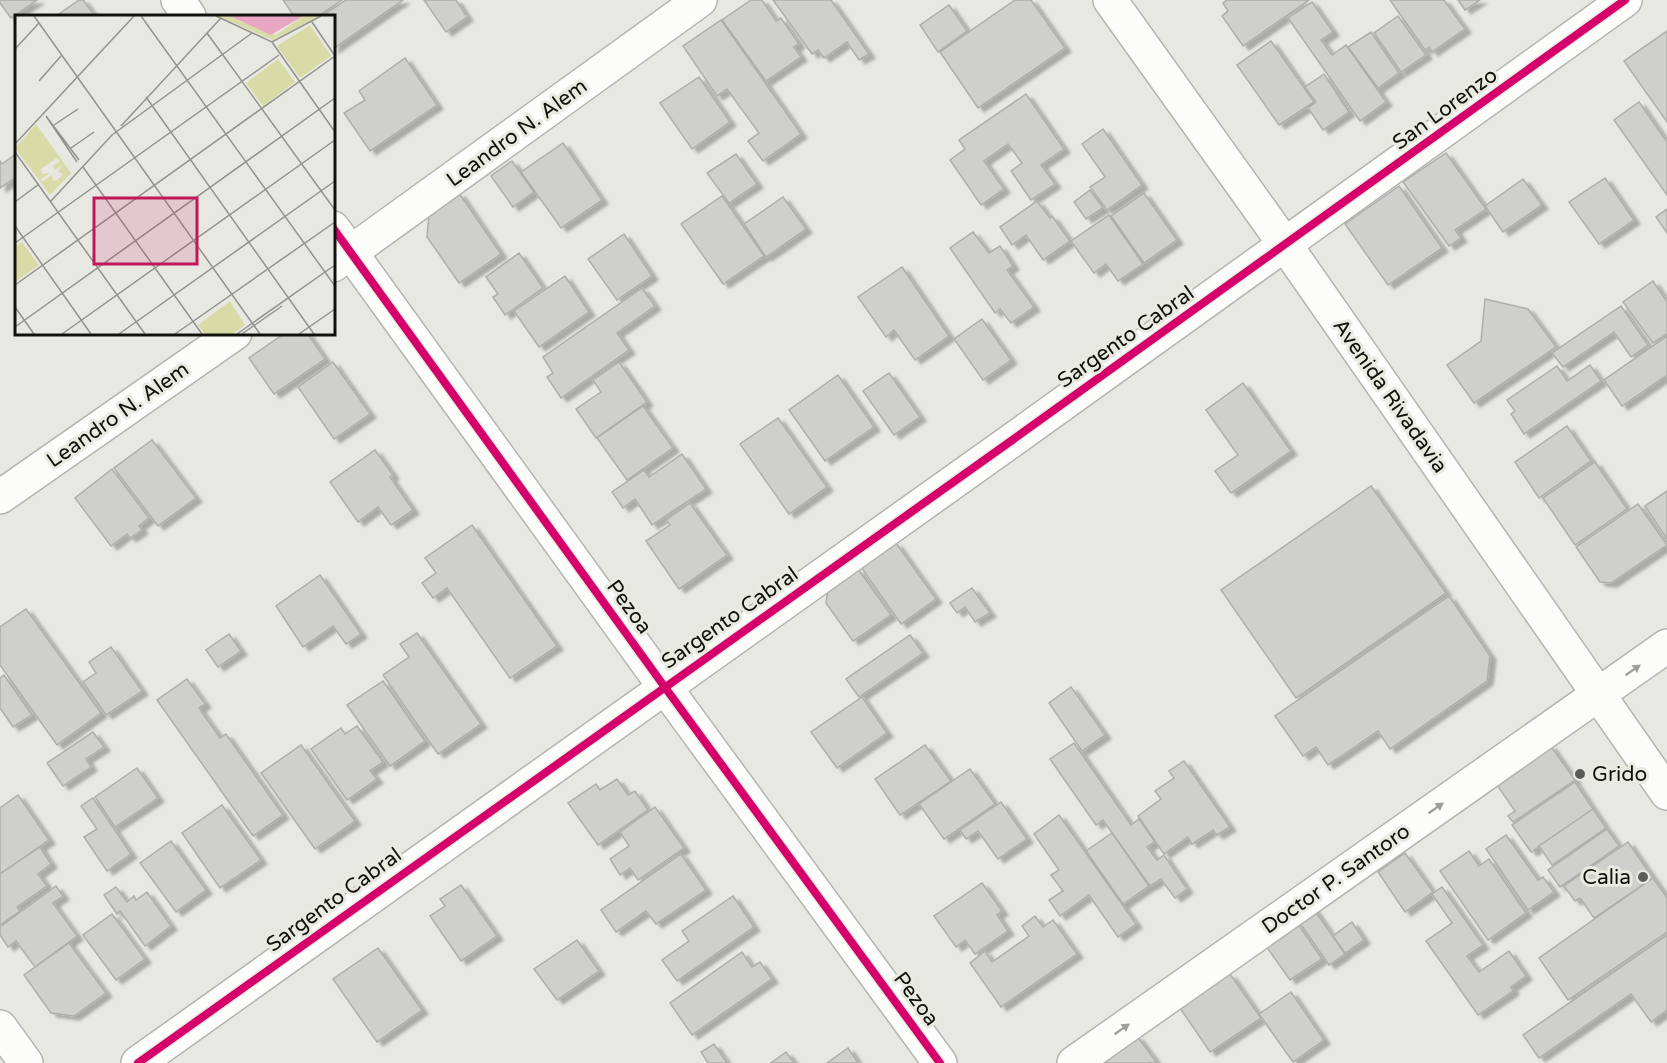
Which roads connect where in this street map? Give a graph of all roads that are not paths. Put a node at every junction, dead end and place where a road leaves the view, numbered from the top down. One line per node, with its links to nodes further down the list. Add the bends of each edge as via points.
1 (178, 0): 5 (street)
2 (700, 0): 7 (street, Leandro N. Alem)
3 (1110, 0): 6 (street, Avenida Rivadavia)
4 (1625, 0): 6 (street, San Lorenzo)
5 (188, 15)
6 (1286, 246): 11 (street, Sargento Cabral); 12 (street, Avenida Rivadavia)
7 (339, 249): 11 (street, Pezoa)
8 (235, 334): 9 (street, Leandro N. Alem)
9 (0, 497)
10 (1667, 646): 12 (street, Doctor P. Santoro, one-way to 10)
11 (664, 686): 16 (street, Sargento Cabral); 17 (street, Pezoa)
12 (1598, 694): 13 (street, Avenida Rivadavia); 18 (street, Doctor P. Santoro, one-way to 12)
13 (1667, 793)
14 (0, 1027): 15 (street)
15 (26, 1063)
16 (138, 1063)
17 (940, 1063)
18 (1074, 1063)

